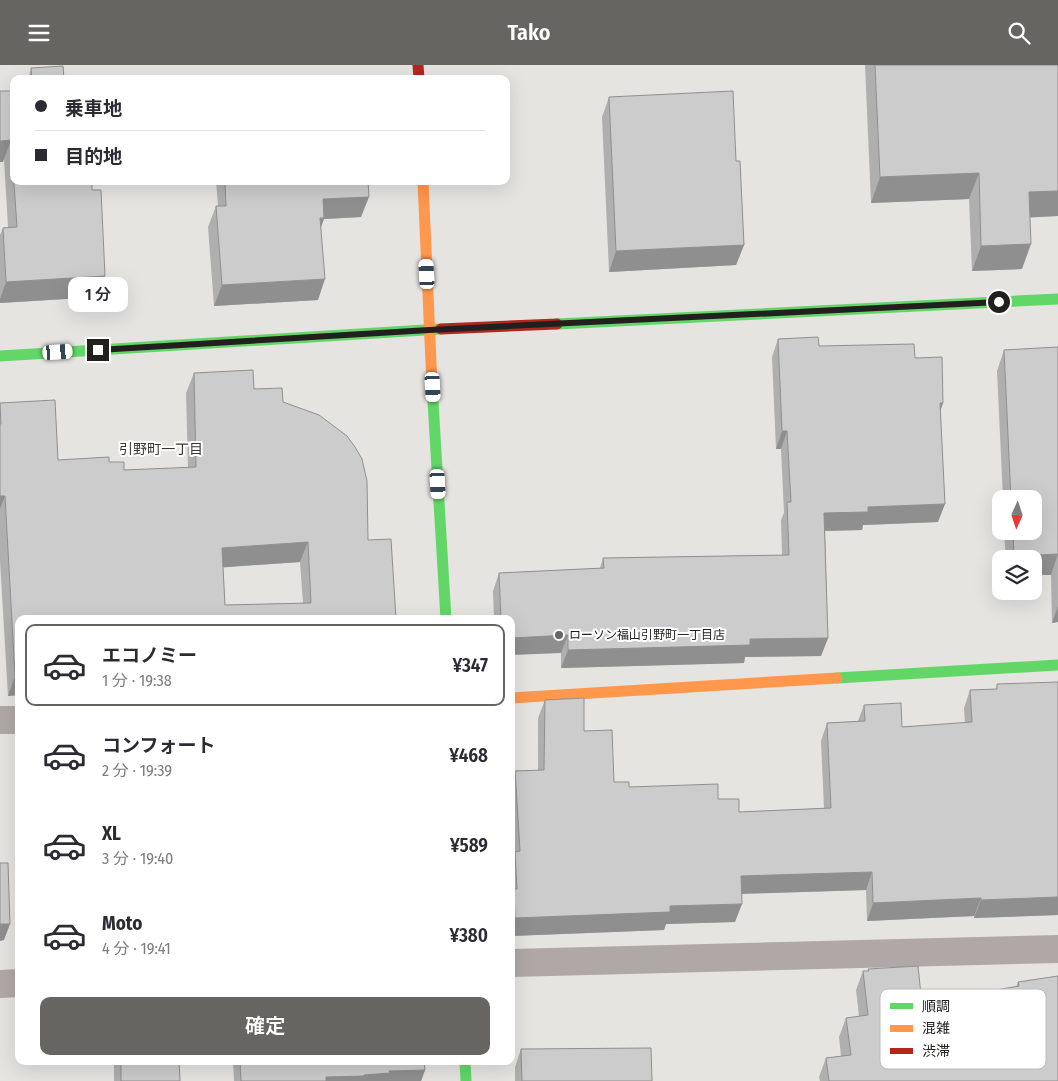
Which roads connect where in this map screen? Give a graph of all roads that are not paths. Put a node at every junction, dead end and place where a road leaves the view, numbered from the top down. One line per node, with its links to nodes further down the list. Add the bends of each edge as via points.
1 (423, 185): 3 (street)
2 (1058, 299): 3 (street)
3 (429, 330): 4 (street); 5 (street)
4 (0, 356)
5 (446, 615)
6 (1058, 665): 7 (street)
7 (515, 698)
8 (0, 720): 9 (street)
9 (15, 720)
10 (1058, 949): 11 (street)
11 (515, 963)
12 (15, 983): 13 (street)
13 (0, 984)
14 (465, 1065): 15 (street)
15 (466, 1081)

